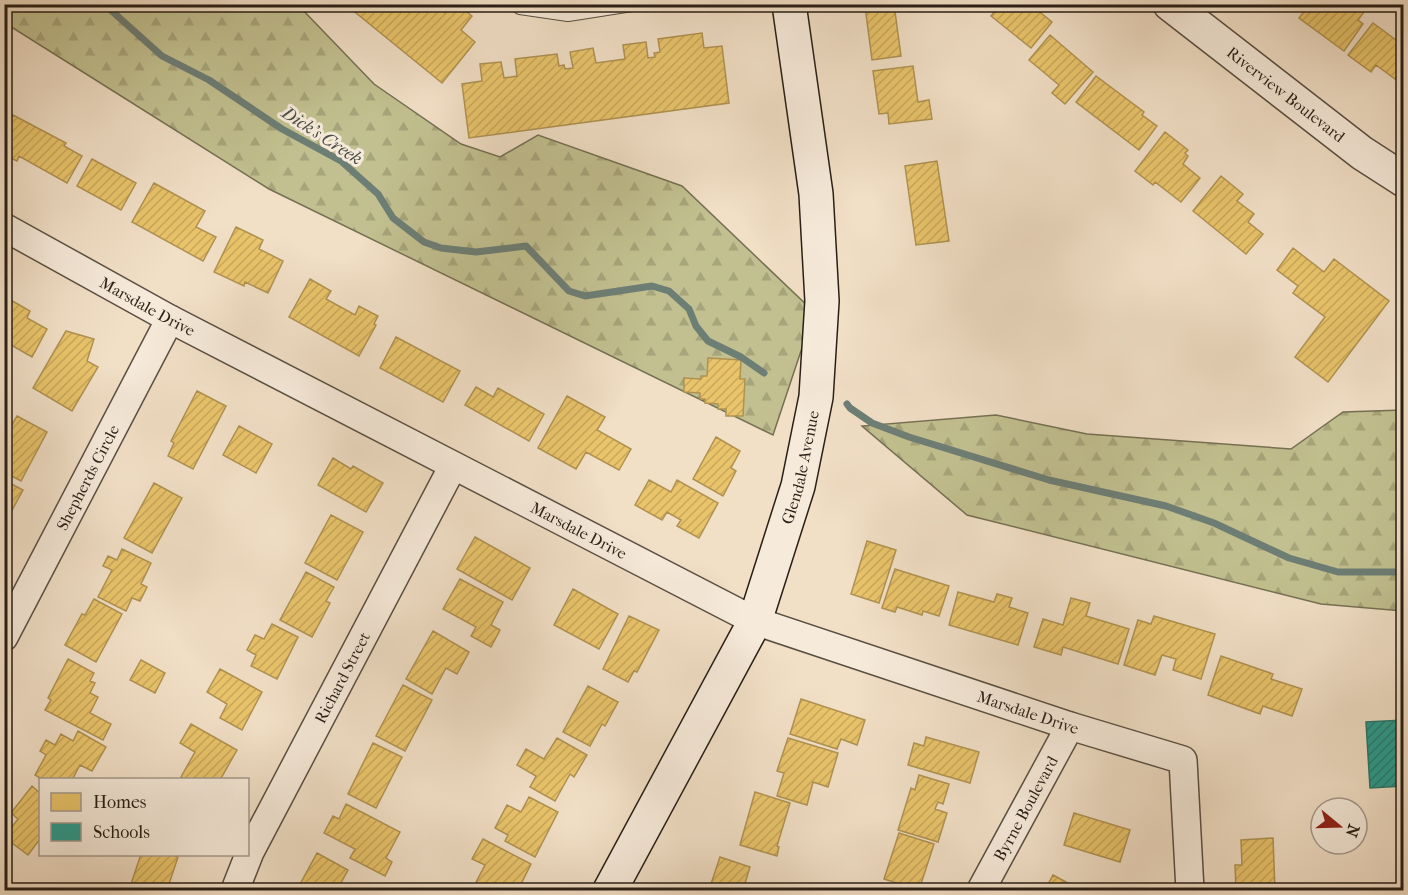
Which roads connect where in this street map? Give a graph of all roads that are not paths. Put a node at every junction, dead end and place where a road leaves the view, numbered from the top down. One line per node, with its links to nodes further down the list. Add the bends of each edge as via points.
1 (516, 4): 2 (lane, via 568,14)
2 (632, 4)
3 (789, 4): 9 (main road, Glendale Avenue, via 816,194 822,301 816,396 798,486)
4 (1170, 4): 5 (main road, Riverview Boulevard, via 1362,153)
5 (1404, 180)
6 (4, 227): 7 (street, Marsdale Drive)
7 (170, 318): 8 (street, Marsdale Drive); 10 (street, Shepherds Circle)
8 (453, 466): 9 (street, Marsdale Drive); 12 (street, Richard Street)
9 (755, 621): 11 (street, Marsdale Drive); 15 (main road, Glendale Avenue)
10 (4, 637)
11 (1070, 726): 16 (street, Byrne Boulevard); 17 (street, Marsdale Drive, via 1183,760)
12 (249, 852)
13 (248, 856): 14 (street, Richard Street)
14 (235, 891)
15 (610, 891)
16 (981, 891)
17 (1190, 891)

